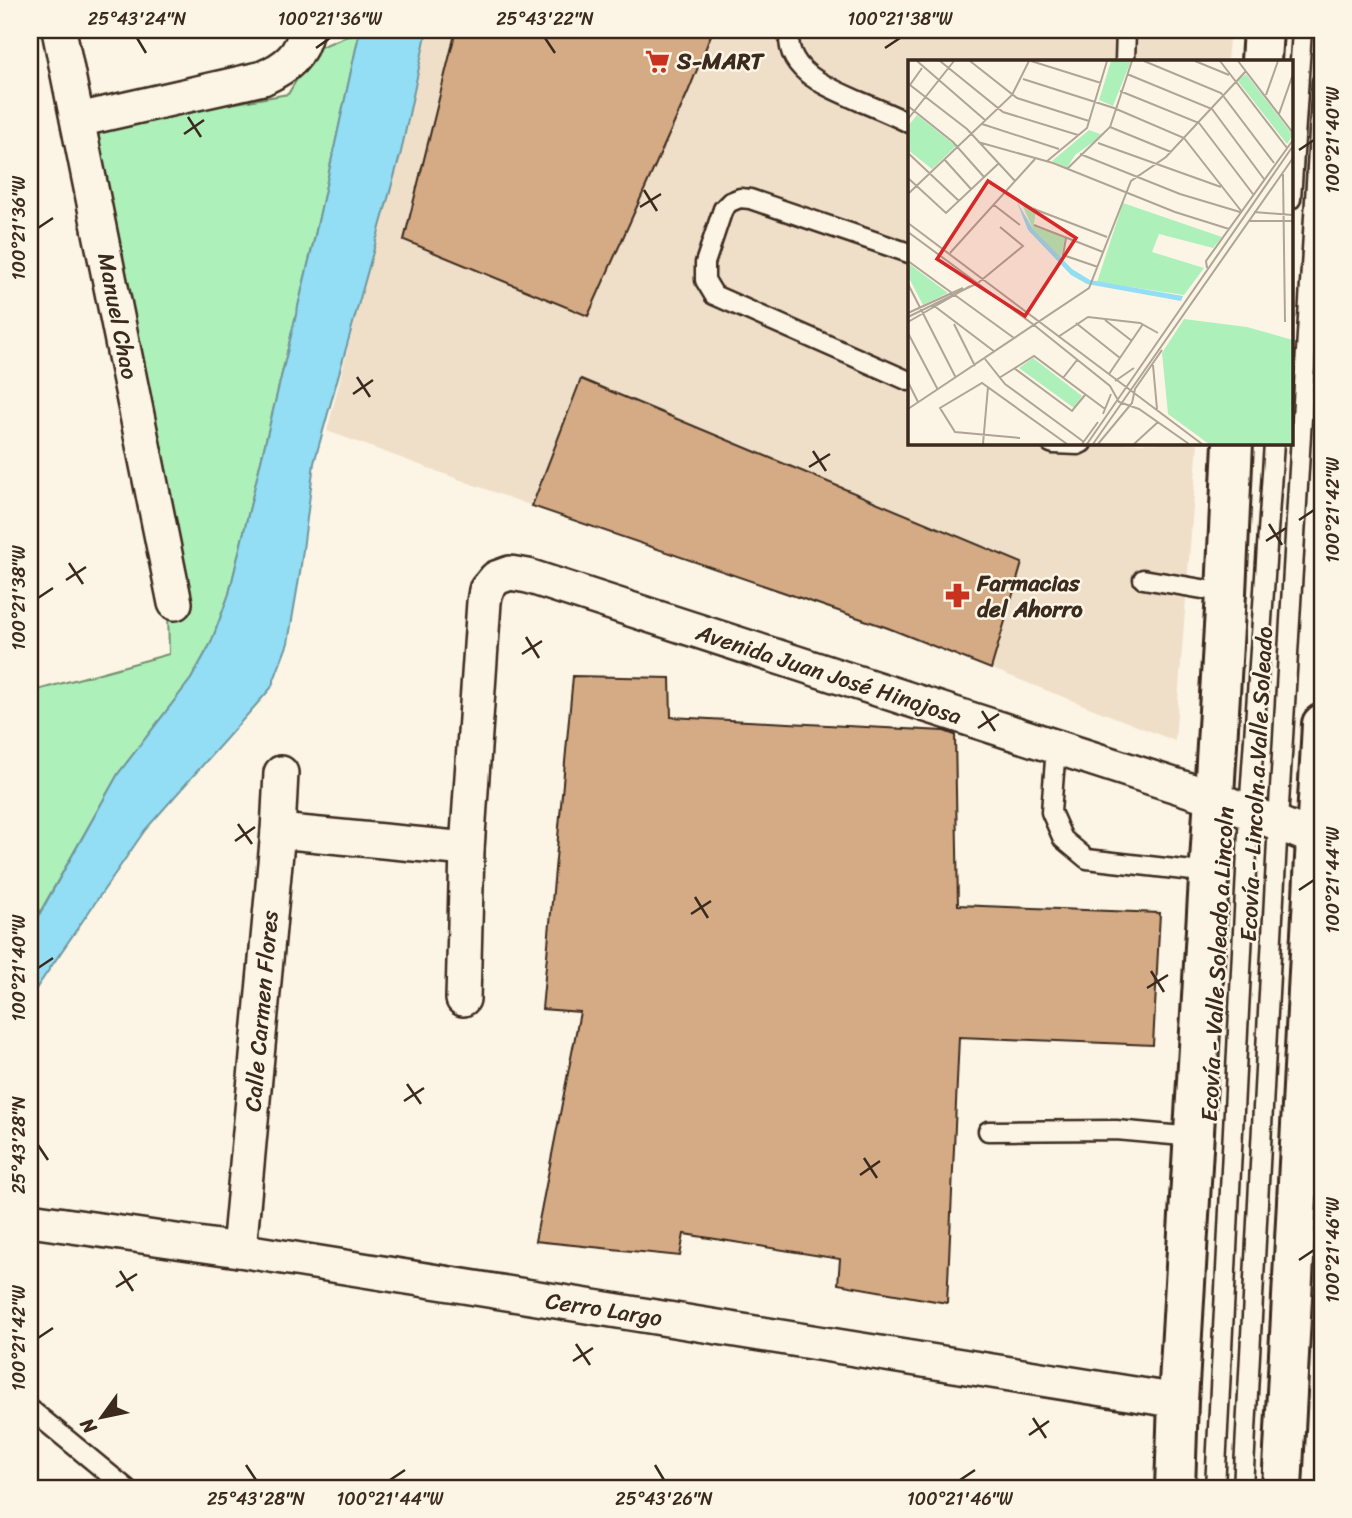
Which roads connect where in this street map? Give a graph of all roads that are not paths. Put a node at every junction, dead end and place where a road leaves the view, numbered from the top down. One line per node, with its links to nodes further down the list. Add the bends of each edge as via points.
1 (59, 30): 10 (street, Manuel Chao)
2 (306, 30): 10 (street, via 293,59 263,78)
3 (790, 30): 11 (lane, via 788,40 798,64 818,82)
4 (1126, 30): 7 (lane)
5 (1264, 30): 8 (main road)
6 (1302, 30): 12 (lane)
7 (1125, 60)
8 (1261, 60)
9 (1322, 82): 24 (lane, Ecovía - Lincoln a Valle Soleado)
10 (78, 120): 19 (street, Manuel Chao)
11 (908, 123)
12 (1292, 184)
13 (908, 253): 14 (lane, via 740,198 723,209 705,263 705,280 714,295)
14 (908, 381)
15 (1233, 444): 18 (main road)
16 (1274, 444): 24 (lane, Ecovía - Valle Soleado a Lincoln)
17 (1143, 579): 18 (lane)
18 (1226, 593): 23 (main road)
19 (175, 603)
20 (1322, 724): 26 (main road)
21 (1056, 747): 23 (street, Avenida Juan José Hinojosa); 27 (street, Avenida Juan José Hinojosa, via 510,573 496,578 486,590); 28 (lane, via 1051,812 1063,839 1087,859)
22 (281, 773): 25 (street, Calle Carmen Flores)
23 (1214, 798): 24 (street, Avenida Juan José Hinojosa); 28 (main road)
24 (1264, 817): 26 (street, Avenida Juan José Hinojosa); 38 (lane, Ecovía - Valle Soleado a Lincoln); 39 (lane, Ecovía - Lincoln a Valle Soleado)
25 (278, 831): 27 (street); 33 (street, Calle Carmen Flores)
26 (1320, 840): 40 (main road)
27 (467, 849): 29 (street, Avenida Juan José Hinojosa)
28 (1210, 873): 31 (main road)
29 (463, 999)
30 (988, 1131): 31 (lane, via 1116,1130)
31 (1194, 1137): 34 (main road)
32 (30, 1220): 33 (street, Cerro Largo)
33 (239, 1250): 34 (street, Cerro Largo)
34 (1178, 1401): 37 (main road)
35 (30, 1409): 36 (lane)
36 (126, 1488)
37 (1175, 1488)
38 (1214, 1488)
39 (1243, 1488)
40 (1282, 1488)

